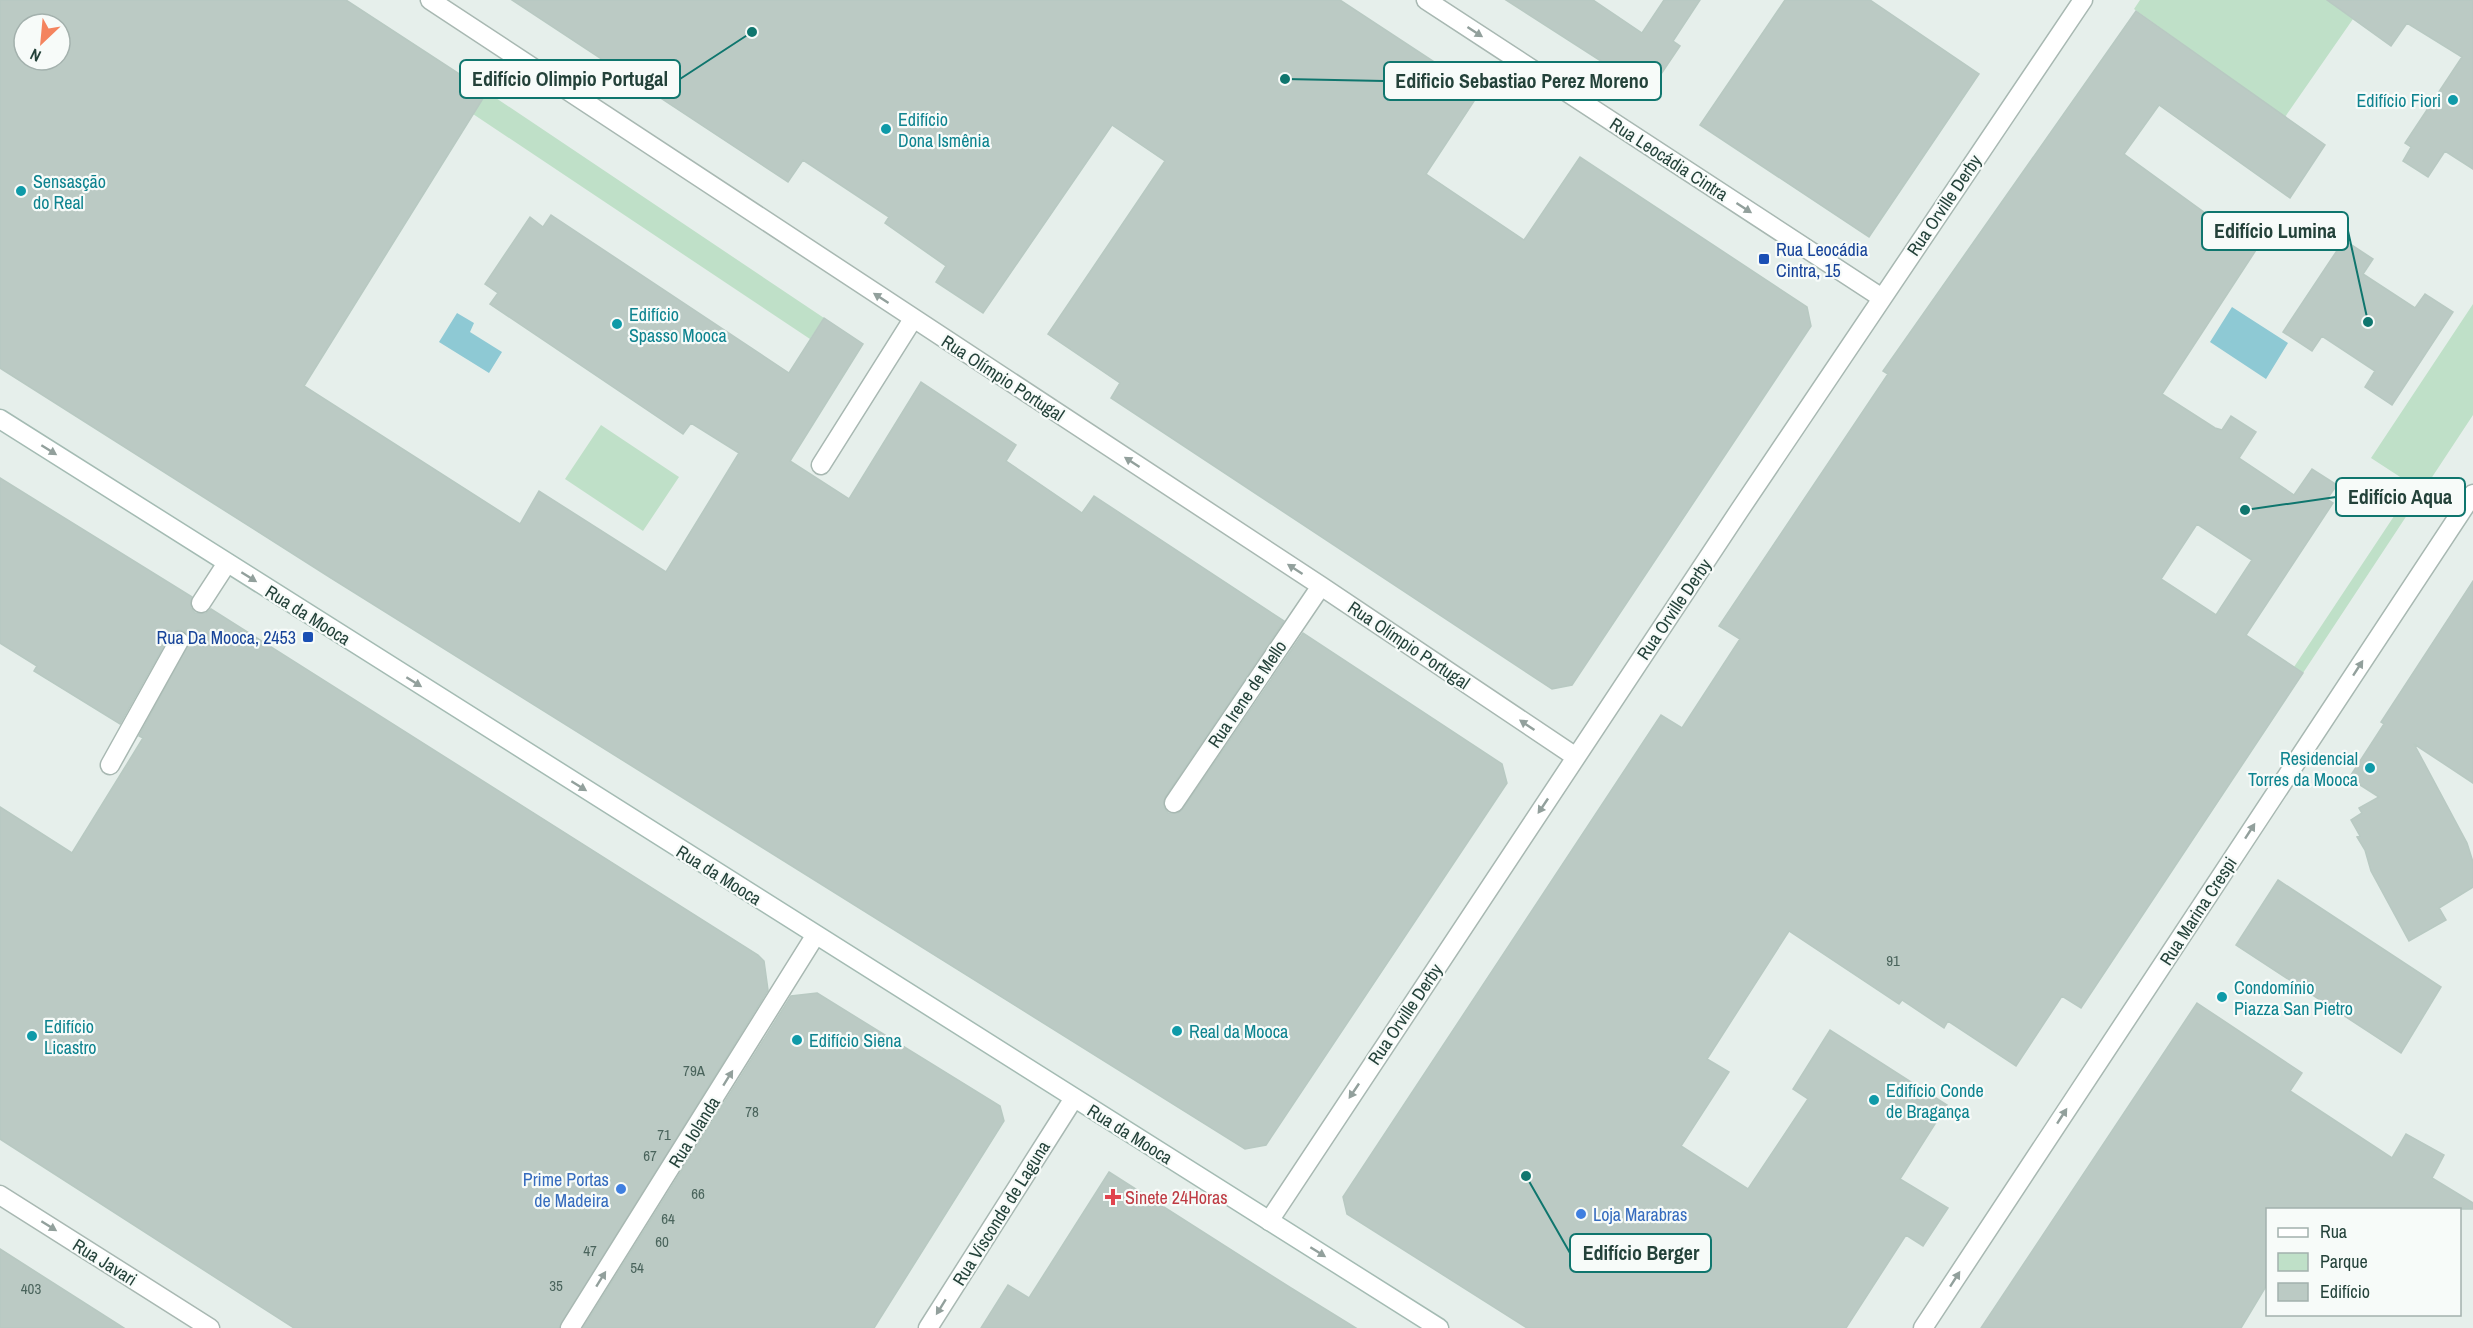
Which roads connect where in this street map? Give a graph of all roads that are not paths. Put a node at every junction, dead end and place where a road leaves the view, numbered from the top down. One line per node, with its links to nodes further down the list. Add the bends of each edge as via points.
1 (430, 0): 5 (street, Rua Olímpio Portugal, one-way to 1)
2 (1426, 0): 4 (street, Rua Leocádia Cintra, one-way to 4)
3 (2083, 0): 4 (street, Rua Orville Derby)
4 (1882, 298): 13 (street, Rua Orville Derby)
5 (913, 319): 7 (street); 10 (street, Rua Olímpio Portugal, one-way to 5)
6 (0, 419): 9 (street, Rua da Mooca, one-way to 9)
7 (821, 465)
8 (2473, 494): 24 (street, Rua Marina Crespi, one-way to 8)
9 (227, 563): 11 (street); 16 (street, Rua da Mooca, one-way to 16)
10 (1321, 586): 13 (street, Rua Olímpio Portugal, one-way to 10); 15 (street, Rua Irene de Mello)
11 (201, 603)
12 (179, 641): 14 (street)
13 (1575, 757): 19 (street, Rua Orville Derby, one-way to 19)
14 (110, 765)
15 (1174, 803)
16 (815, 936): 17 (street, Rua da Mooca); 21 (street, Rua Iolanda, one-way to 16)
17 (1074, 1098): 19 (street, Rua da Mooca); 22 (street, Rua Visconde de Laguna, one-way to 22)
18 (0, 1195): 20 (street, Rua Javari, one-way to 20)
19 (1269, 1221): 23 (street, Rua da Mooca, one-way to 23)
20 (210, 1328)
21 (570, 1328)
22 (928, 1328)
23 (1438, 1328)
24 (1923, 1328)

